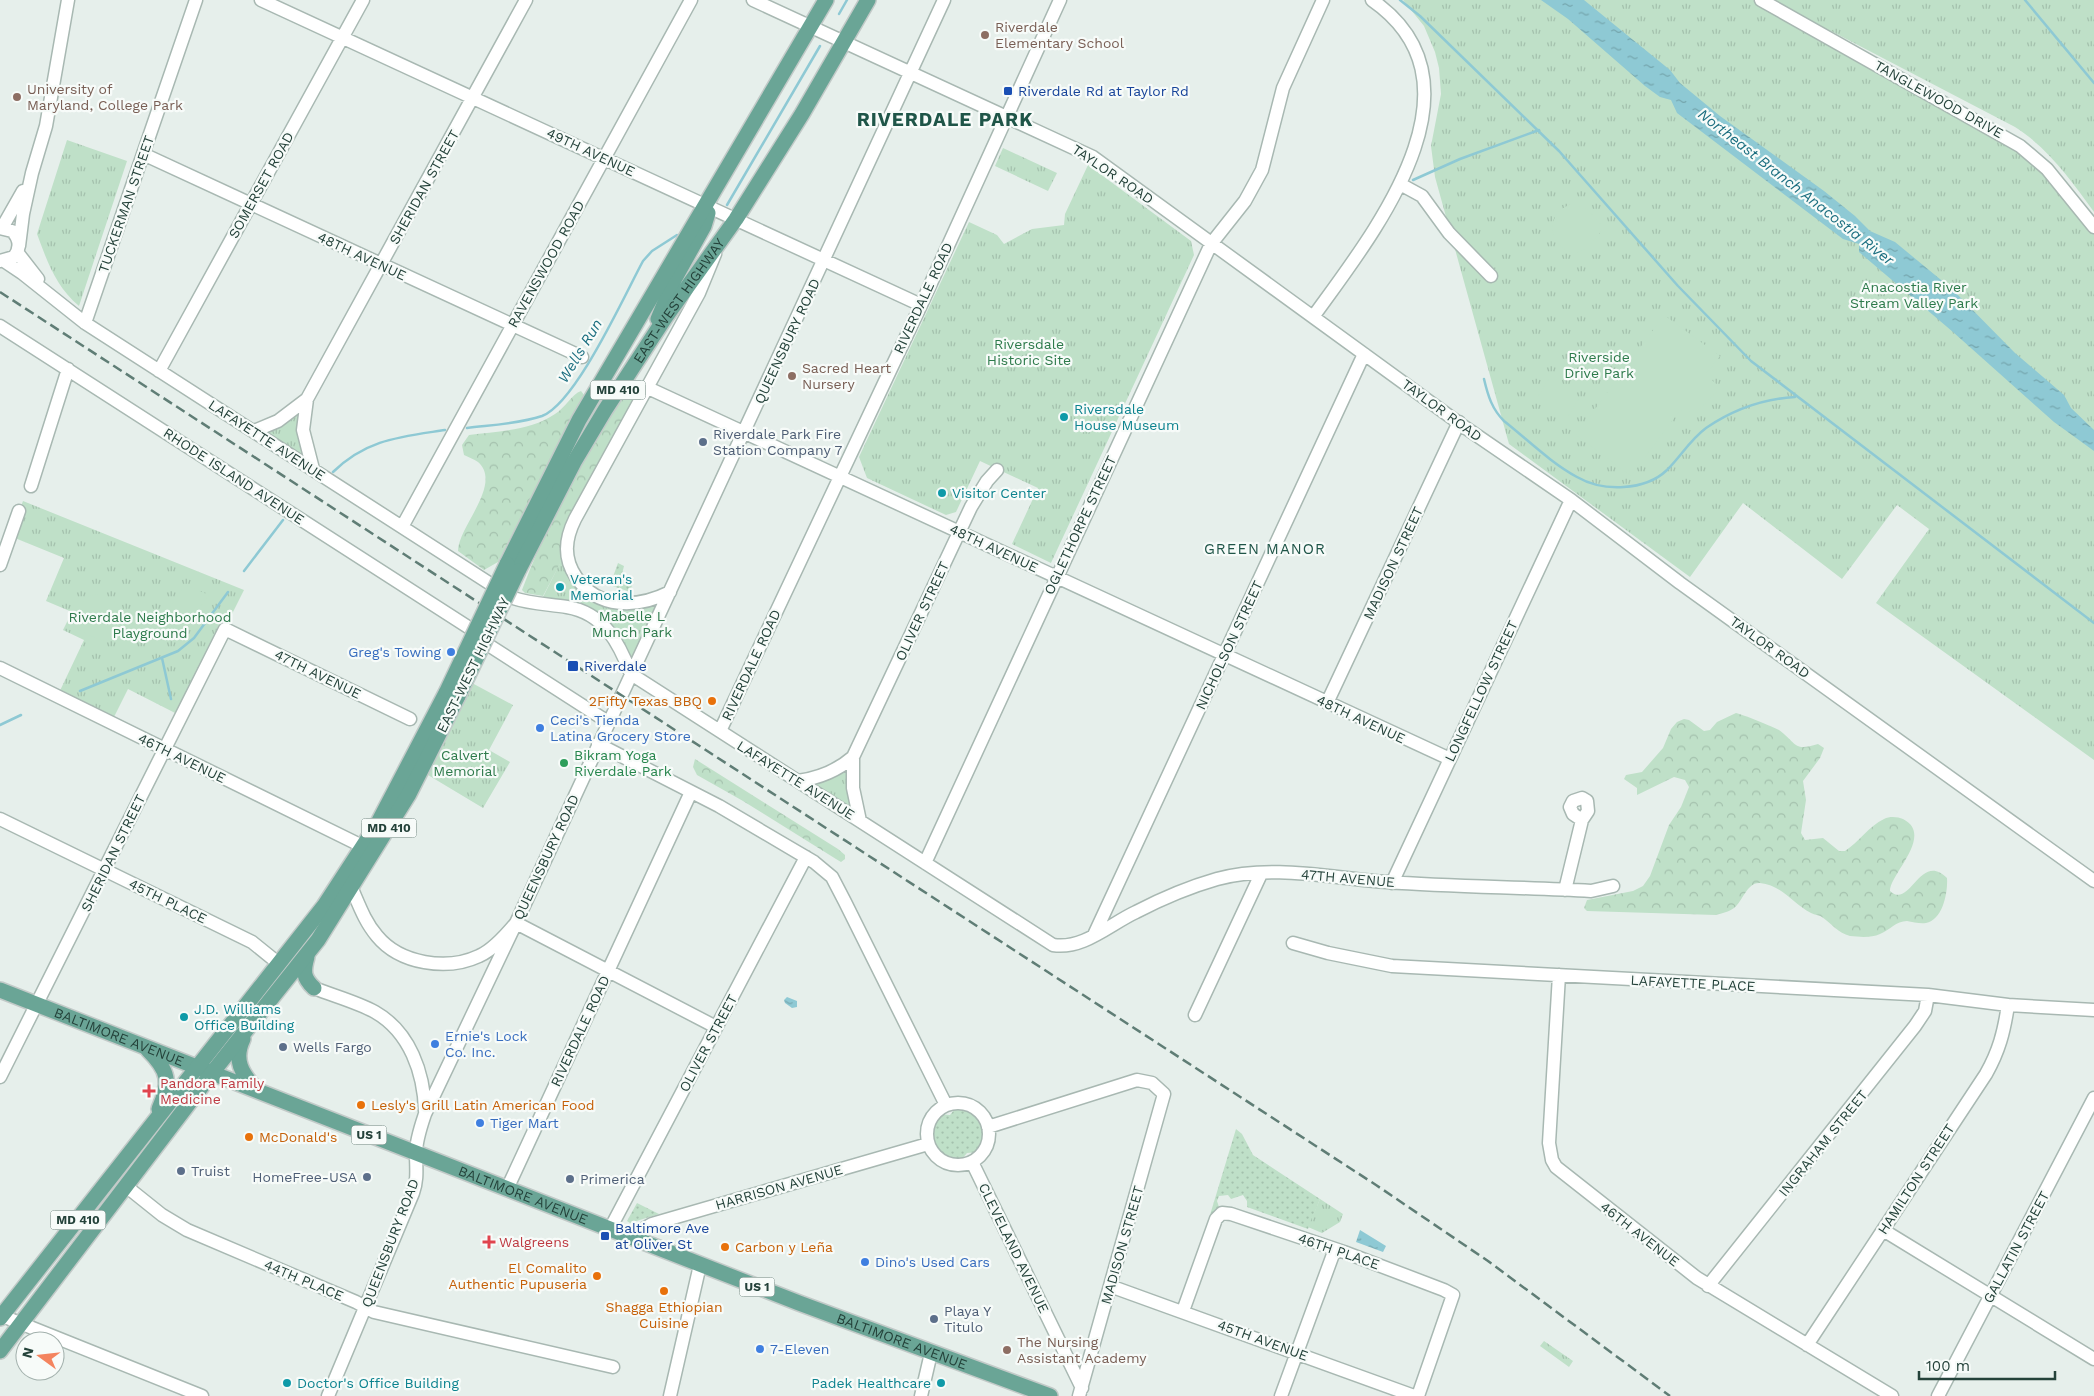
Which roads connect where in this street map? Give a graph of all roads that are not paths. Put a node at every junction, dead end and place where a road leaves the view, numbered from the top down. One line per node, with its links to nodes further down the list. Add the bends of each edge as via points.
1 (68, 0): 23 (street, via 46,126)
2 (196, 0): 21 (street, TUCKERMAN STREET)
3 (260, 0): 16 (street, 49TH AVENUE)
4 (363, 0): 16 (street, SOMERSET ROAD)
5 (526, 0): 19 (street, SHERIDAN STREET)
6 (691, 0): 22 (street, RAVENSWOOD ROAD)
7 (754, 0): 15 (street, TAYLOR ROAD)
8 (826, 0): 15 (main road, EAST-WEST HIGHWAY / MD 410)
9 (868, 0): 17 (main road, EAST-WEST HIGHWAY / MD 410)
10 (944, 0): 18 (street, QUEENSBURY ROAD)
11 (1060, 0): 20 (street, RIVERDALE ROAD)
12 (1322, 0): 31 (street, OGLETHORPE STREET, via 1284,88 1262,170 1245,201)
13 (1372, 0): 24 (street, via 1402,27 1422,70 1423,110)
14 (1761, 0): 28 (street, TANGLEWOOD DRIVE, via 2020,146 2056,179)
15 (811, 27): 17 (street, TAYLOR ROAD); 26 (main road, EAST-WEST HIGHWAY / MD 410)
16 (342, 38): 19 (street, 49TH AVENUE); 25 (street, SOMERSET ROAD)
17 (844, 42): 18 (street, TAYLOR ROAD); 27 (main road, EAST-WEST HIGHWAY / MD 410)
18 (911, 73): 20 (street, TAYLOR ROAD); 33 (street, QUEENSBURY ROAD)
19 (472, 98): 22 (street, 49TH AVENUE); 35 (street, SHERIDAN STREET)
20 (1006, 116): 31 (street, TAYLOR ROAD, via 1093,157); 38 (street, RIVERDALE ROAD)
21 (143, 154): 25 (street, 48TH AVENUE); 40 (street, TUCKERMAN STREET)
22 (604, 158): 26 (street, 49TH AVENUE); 41 (street, RAVENSWOOD ROAD)
23 (32, 173): 29 (street); 32 (street)
24 (1400, 184): 36 (street, via 1422,196 1449,233); 39 (street, via 1366,242)
25 (251, 204): 35 (street, 48TH AVENUE); 47 (street, SOMERSET ROAD)
26 (705, 205): 27 (street, 49TH AVENUE); 43 (main road, via 708,212 704,226 675,278); 62 (main road, EAST-WEST HIGHWAY / MD 410, via 579,420)
27 (736, 220): 30 (main road, EAST-WEST HIGHWAY / MD 410); 33 (street, 49TH AVENUE)
28 (2094, 227)
29 (1, 228): 32 (street, LAFAYETTE AVENUE, via 12,231 19,240)
30 (719, 243): 43 (main road, EAST-WEST HIGHWAY / MD 410); 48 (street, via 699,293)
31 (1211, 244): 39 (street, TAYLOR ROAD); 63 (street, OGLETHORPE STREET)
32 (18, 249): 34 (street, via 9,260); 37 (street, LAFAYETTE AVENUE)
33 (824, 260): 38 (street, 49TH AVENUE); 52 (street, QUEENSBURY ROAD)
34 (2, 261): 37 (street, LAFAYETTE AVENUE)
35 (381, 264): 41 (street, 48TH AVENUE); 49 (street, SHERIDAN STREET)
36 (1492, 276)
37 (48, 294): 40 (street, LAFAYETTE AVENUE)
38 (920, 305): 55 (street, RIVERDALE ROAD)
39 (1313, 317): 44 (street, TAYLOR ROAD)
40 (85, 323): 47 (street, LAFAYETTE AVENUE)
41 (512, 325): 45 (street, 48TH AVENUE); 59 (street, RAVENSWOOD ROAD)
42 (0, 326): 46 (street, RHODE ISLAND AVENUE)
43 (644, 350): 62 (main road, EAST-WEST HIGHWAY / MD 410)
44 (1364, 354): 50 (street, TAYLOR ROAD); 72 (street, NICHOLSON STREET)
45 (582, 357)
46 (68, 369): 56 (street); 69 (street, RHODE ISLAND AVENUE)
47 (159, 370): 51 (street, LAFAYETTE AVENUE)
48 (648, 388): 52 (street, 48TH AVENUE); 66 (street, via 567,535 568,560 580,583)
49 (307, 399): 51 (street, SHERIDAN STREET, via 278,421); 53 (street, SHERIDAN STREET, via 303,430)
50 (1459, 422): 57 (street, TAYLOR ROAD); 76 (street, MADISON STREET)
51 (254, 431): 53 (street, LAFAYETTE AVENUE)
52 (744, 432): 55 (street, 48TH AVENUE); 65 (street, QUEENSBURY ROAD)
53 (313, 469): 59 (street, LAFAYETTE AVENUE)
54 (997, 470): 60 (street, OLIVER STREET, via 980,491)
55 (838, 476): 60 (street, 48TH AVENUE); 79 (street, RIVERDALE ROAD)
56 (31, 486)
57 (1571, 500): 83 (street, LONGFELLOW STREET); 94 (street, TAYLOR ROAD, via 1680,583)
58 (19, 511): 61 (street)
59 (402, 527): 64 (street, LAFAYETTE AVENUE)
60 (959, 532): 63 (street, 48TH AVENUE); 82 (street, OLIVER STREET)
61 (0, 565)
62 (512, 568): 75 (main road, EAST-WEST HIGHWAY / MD 410, bridge)
63 (1056, 577): 72 (street, 48TH AVENUE); 91 (street, OGLETHORPE STREET)
64 (489, 582)
65 (670, 592): 66 (street, via 656,599 628,604 607,602); 74 (street, QUEENSBURY ROAD)
66 (593, 596): 68 (street)
67 (513, 598): 68 (street)
68 (584, 612): 74 (street, via 598,620 616,639)
69 (468, 627)
70 (225, 629): 77 (street, 47TH AVENUE); 81 (street, SHERIDAN STREET)
71 (490, 646): 78 (street)
72 (1224, 655): 76 (street, 48TH AVENUE); 100 (street, NICHOLSON STREET)
73 (0, 668): 81 (street, 46TH AVENUE)
74 (631, 674): 78 (street, QUEENSBURY ROAD); 79 (street, LAFAYETTE AVENUE)
75 (452, 693): 89 (main road, EAST-WEST HIGHWAY / MD 410); 97 (main road, EAST-WEST HIGHWAY / MD 410, via 409,794)
76 (1327, 703): 83 (street, 48TH AVENUE)
77 (410, 719)
78 (608, 722): 80 (street, QUEENSBURY ROAD)
79 (720, 732): 84 (street, LAFAYETTE AVENUE)
80 (598, 744): 85 (street); 99 (street, QUEENSBURY ROAD)
81 (164, 749): 89 (street, 46TH AVENUE); 92 (street, SHERIDAN STREET)
82 (853, 757): 84 (street, via 829,773); 88 (street, OLIVER STREET, via 853,788)
83 (1450, 759): 95 (street, LONGFELLOW STREET)
84 (798, 781): 88 (street, LAFAYETTE AVENUE)
85 (691, 792): 90 (street); 104 (street, RIVERDALE ROAD)
86 (0, 819): 92 (street, 45TH PLACE)
87 (1582, 820): 98 (street)
88 (860, 821): 91 (street, LAFAYETTE AVENUE)
89 (364, 847): 103 (main road, EAST-WEST HIGHWAY / MD 410, via 324,906)
90 (806, 857): 114 (street, OLIVER STREET); 120 (street, via 827,872 845,902)
91 (925, 863): 100 (street, LAFAYETTE AVENUE, via 1053,945 1075,944)
92 (104, 870): 103 (street, 45TH PLACE, via 252,942); 110 (street, SHERIDAN STREET)
93 (1260, 874): 95 (street, 47TH AVENUE, via 1300,873); 100 (street, 47TH AVENUE, via 1231,876 1201,884 1135,912); 113 (street)
94 (2094, 881)
95 (1392, 882): 98 (street, 47TH AVENUE)
96 (1613, 886): 98 (street, 47TH AVENUE, via 1591,891)
97 (352, 889): 99 (street, via 368,924 378,937 401,954 423,962 457,964 477,957); 102 (main road, EAST-WEST HIGHWAY / MD 410)
98 (1565, 890)
99 (516, 924): 104 (street); 122 (street, QUEENSBURY ROAD)
100 (1094, 935)
101 (1293, 943): 105 (street, LAFAYETTE PLACE, via 1392,966)
102 (308, 953): 106 (main road, via 303,973); 108 (main road, EAST-WEST HIGHWAY / MD 410)
103 (278, 963): 117 (main road, EAST-WEST HIGHWAY / MD 410)
104 (608, 971): 114 (street); 129 (street, RIVERDALE ROAD)
105 (1559, 976): 109 (street, LAFAYETTE PLACE); 136 (street, 46TH AVENUE, via 1549,1143 1552,1160 1563,1174)
106 (314, 988): 108 (main road, via 293,985); 122 (street, via 374,1012 393,1026 415,1060 424,1091)
107 (0, 990): 110 (main road, BALTIMORE AVENUE / US 1)
108 (278, 991): 115 (main road, EAST-WEST HIGHWAY / MD 410)
109 (1928, 995): 111 (street, LAFAYETTE PLACE); 136 (street, INGRAHAM STREET, via 1925,1011 1915,1026)
110 (36, 1004): 116 (main road, BALTIMORE AVENUE / US 1); 118 (street, SHERIDAN STREET)
111 (2008, 1005): 112 (street, LAFAYETTE PLACE); 131 (street, HAMILTON STREET, via 1998,1054)
112 (2094, 1010)
113 (1195, 1015)
114 (716, 1027): 130 (street, OLIVER STREET)
115 (245, 1033): 117 (main road, EAST-WEST HIGHWAY / MD 410); 119 (main road, via 239,1046 238,1062)
116 (145, 1047): 117 (main road, BALTIMORE AVENUE / US 1); 123 (main road, via 161,1064 167,1079 165,1096)
117 (205, 1070): 119 (main road, BALTIMORE AVENUE / US 1); 123 (main road, EAST-WEST HIGHWAY / MD 410); 128 (main road, EAST-WEST HIGHWAY / MD 410)
118 (0, 1076)
119 (257, 1091): 126 (main road, BALTIMORE AVENUE / US 1)
120 (946, 1105): 124 (street, via 971,1106 983,1116); 125 (street, via 935,1112 928,1124)
121 (2093, 1105): 137 (street, GALLATIN STREET)
122 (425, 1114): 126 (street, QUEENSBURY ROAD)
123 (153, 1123): 140 (main road, EAST-WEST HIGHWAY / MD 410)
124 (988, 1126): 127 (street, via 986,1147); 135 (street, MADISON STREET, via 1137,1080 1152,1083 1164,1094)
125 (928, 1144): 127 (street, via 945,1162 956,1165); 132 (street, HARRISON AVENUE, via 652,1224)
126 (416, 1153): 129 (main road, BALTIMORE AVENUE / US 1); 138 (street, QUEENSBURY ROAD, via 416,1185)
127 (972, 1162): 148 (street, CLEVELAND AVENUE)
128 (127, 1186): 138 (street, 44TH PLACE, via 162,1215 187,1230); 141 (main road, EAST-WEST HIGHWAY / MD 410)
129 (507, 1189): 130 (main road, BALTIMORE AVENUE / US 1)
130 (610, 1229): 132 (main road, BALTIMORE AVENUE / US 1)
131 (1883, 1230): 137 (street); 142 (street, HAMILTON STREET)
132 (633, 1238): 134 (main road, BALTIMORE AVENUE / US 1)
133 (1335, 1249): 139 (street, 46TH PLACE, via 1222,1213 1216,1219); 144 (street); 155 (street, 46TH PLACE, via 1453,1295)
134 (700, 1264): 145 (main road, BALTIMORE AVENUE / US 1); 151 (street)
135 (1110, 1286): 139 (street, 45TH AVENUE); 148 (street, MADISON STREET)
136 (1708, 1286): 142 (street, 46TH AVENUE)
137 (1990, 1296): 146 (street); 157 (street, GALLATIN STREET)
138 (366, 1307): 147 (street, 44TH PLACE, via 374,1312); 150 (street, QUEENSBURY ROAD)
139 (1182, 1311): 144 (street, 45TH AVENUE)
140 (1, 1316): 141 (street)
141 (23, 1323): 143 (main road, EAST-WEST HIGHWAY / MD 410); 149 (street)
142 (1807, 1345): 156 (street, 46TH AVENUE)
143 (0, 1351)
144 (1297, 1352): 154 (street); 155 (street, 45TH AVENUE)
145 (931, 1353): 152 (street); 153 (main road, BALTIMORE AVENUE / US 1)
146 (2094, 1359)
147 (613, 1367)
148 (1081, 1392)
149 (196, 1394)
150 (328, 1396)
151 (670, 1396)
152 (921, 1396)
153 (1050, 1396)
154 (1281, 1396)
155 (1416, 1396)
156 (1892, 1396)
157 (1938, 1396)

